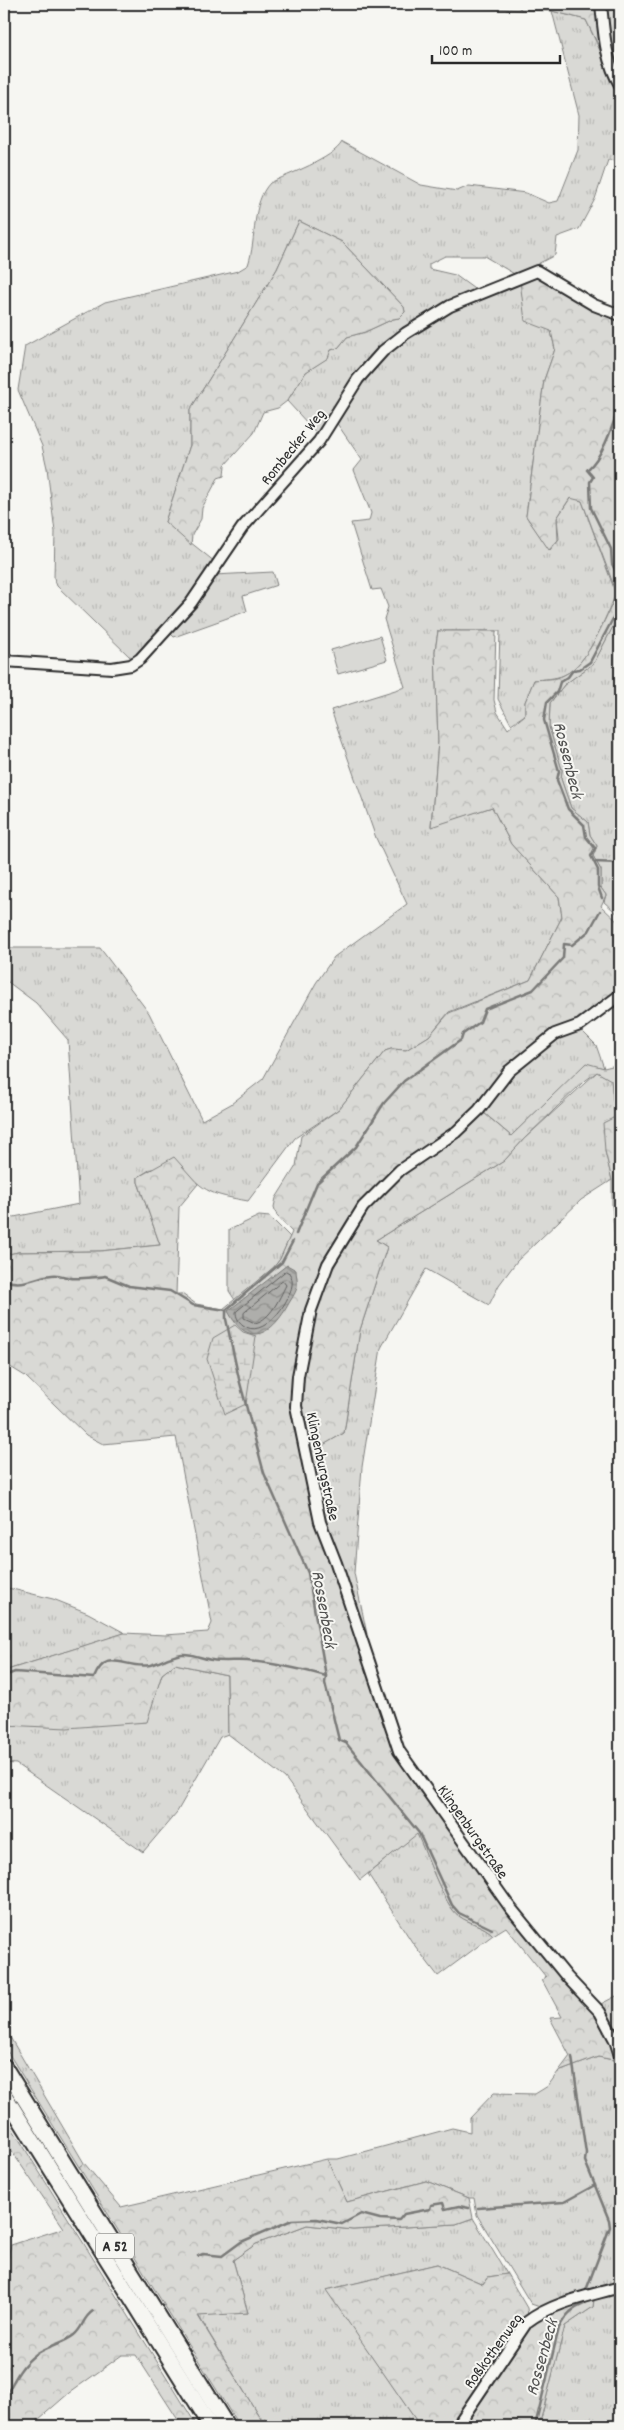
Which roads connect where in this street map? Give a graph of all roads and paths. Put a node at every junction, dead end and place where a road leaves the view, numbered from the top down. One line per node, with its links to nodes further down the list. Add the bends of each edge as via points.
1 (601, 4): 2 (street, via 606,52)
2 (620, 85)
3 (620, 315): 4 (street, Rombecker Weg, via 594,305 537,271 450,306 406,333 367,368 319,441 242,528 191,603 140,660 132,665 112,668)
4 (4, 661)
5 (620, 995): 6 (street, Klingenburgstraße, via 580,1025 555,1034 510,1071 479,1110 456,1132 400,1170 363,1207 328,1264 311,1310 298,1376 296,1406 320,1522 399,1751 509,1906 566,1978 600,2012)
6 (620, 2056)
7 (4, 2066): 11 (highway, A 52)
8 (4, 2094): 10 (highway, A 52)
9 (620, 2287): 12 (street, Roßkothenweg, via 564,2303 527,2322)
10 (211, 2426)
11 (227, 2426)
12 (457, 2426)

